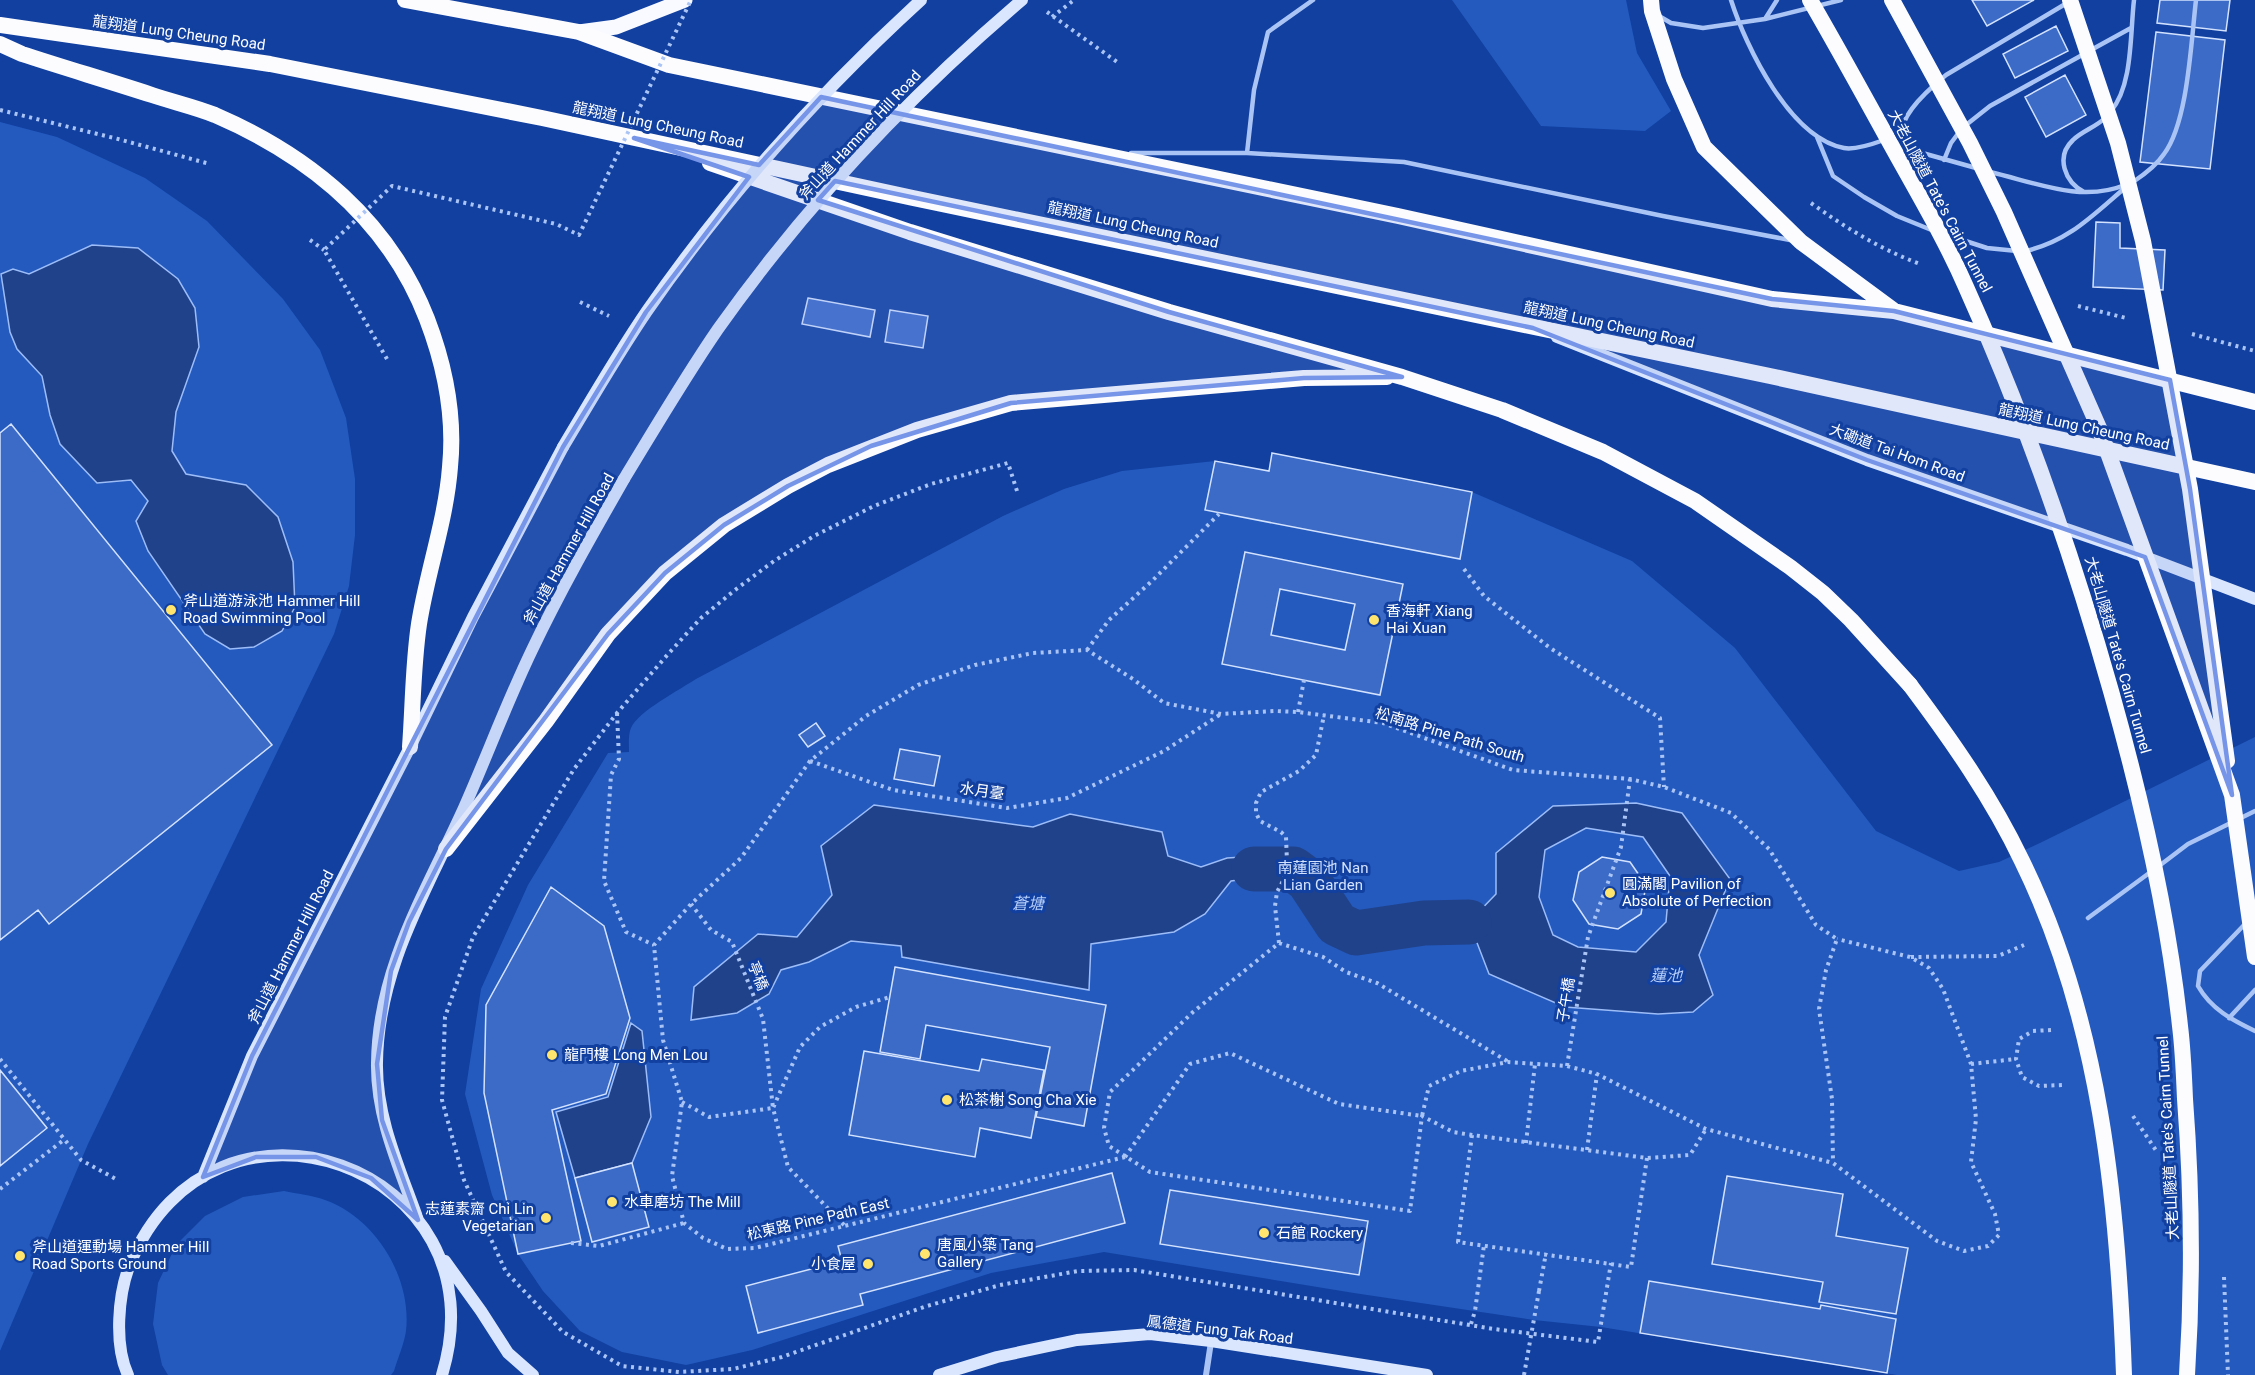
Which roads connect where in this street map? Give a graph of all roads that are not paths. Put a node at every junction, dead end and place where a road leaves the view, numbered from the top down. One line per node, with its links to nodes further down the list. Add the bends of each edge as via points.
1 (405, 0): 19 (highway)
2 (686, 0): 19 (main road, via 616,27)
3 (921, 0): 36 (main road, 斧山道 Hammer Hill Road, bridge, via 811,107 754,171 646,312 563,447)
4 (1022, 0): 39 (main road, 斧山道 Hammer Hill Road, bridge, via 936,77 861,152 813,206 718,329 672,399 573,568 531,652)
5 (1313, 0): 24 (lane, via 1268,32 1254,90)
6 (1731, 0): 16 (lane)
7 (1777, 0): 15 (lane)
8 (1810, 0): 57 (highway, 大老山隧道 Tate's Cairn Tunnel, bridge, via 1966,286 2058,517 2127,747 2145,819 2180,1026 2191,1189)
9 (1841, 0): 15 (lane)
10 (1892, 0): 37 (highway, bridge, via 1970,143 2055,324 2099,428)
11 (2072, 0): 26 (lane, via 1966,62 1929,89 1914,107 1899,135 1902,144); 37 (highway, bridge, via 2118,143 2143,241 2190,489)
12 (2134, 0): 18 (lane)
13 (2196, 0): 27 (lane, via 2181,117 2175,136 2151,170)
14 (1652, 5): 16 (lane, via 1671,23 1690,27); 29 (highway, via 1674,80 1704,147)
15 (1765, 19): 16 (lane)
16 (1739, 23): 21 (lane, via 1788,110)
17 (0, 25): 22 (highway, 龍翔道 Lung Cheung Road, via 270,64)
18 (2131, 28): 26 (lane, via 1975,116 1951,143); 28 (lane, via 2127,78 2117,104 2103,120 2072,141 2063,159 2068,178 2083,192)
19 (579, 32): 25 (highway, via 669,65)
20 (0, 44): 36 (highway, via 213,114 292,155 369,221 416,290 445,377 451,424 444,508 419,625)
21 (1817, 137): 23 (lane, via 1845,148); 27 (lane, via 1833,176 1864,197 1931,230 2007,252 2026,251 2063,238)
22 (634, 138): 31 (highway, 龍翔道 Lung Cheung Road); 32 (highway, via 910,232 1169,312)
23 (1891, 138)
24 (1247, 153): 25 (lane); 29 (lane, via 1404,162)
25 (1099, 154): 30 (highway, via 1772,299)
26 (1944, 160): 28 (lane, via 2072,192)
27 (2133, 182): 28 (lane)
28 (2093, 193)
29 (1801, 242): 30 (highway)
30 (1894, 311): 33 (highway)
31 (1533, 328): 34 (highway, 龍翔道 Lung Cheung Road); 35 (main road, 大磡道 Tai Hom Road, via 1868,460)
32 (1402, 377): 39 (highway, via 1304,378 1011,403 917,430 828,465 734,518 665,573 608,634); 56 (highway, bridge, via 1502,410 1604,452 1695,501 1822,593 1910,685 2004,825 2044,909 2074,998 2100,1113 2112,1192)
33 (2255, 402)
34 (2255, 482)
35 (2255, 599)
36 (410, 747): 46 (main road, 斧山道 Hammer Hill Road, via 252,1056)
37 (2232, 795): 42 (highway, bridge)
38 (2255, 811): 41 (lane, via 2188,844)
39 (446, 849): 47 (main road, 斧山道 Hammer Hill Road, via 409,922 391,972 376,1064 382,1120)
40 (2255, 913): 44 (lane, via 2200,971 2198,987 2206,1000)
41 (2088, 918)
42 (2255, 957)
43 (2255, 990): 44 (lane)
44 (2229, 1018): 45 (lane)
45 (2255, 1032)
46 (202, 1177): 47 (main road, via 256,1157 316,1157 371,1178 397,1197); 50 (main road, via 167,1204 140,1239 124,1280 119,1324)
47 (418, 1220): 48 (main road)
48 (437, 1251): 51 (main road, via 452,1312 451,1343); 52 (main road, via 508,1353)
49 (1211, 1341): 53 (main road, 鳳德道 Fung Tak Road, via 1150,1334 1077,1340 997,1357); 54 (street); 55 (main road, 鳳德道 Fung Tak Road)
50 (124, 1373)
51 (442, 1375)
52 (533, 1375)
53 (939, 1375)
54 (1206, 1375)
55 (1427, 1375)
56 (2124, 1375)
57 (2187, 1375)

